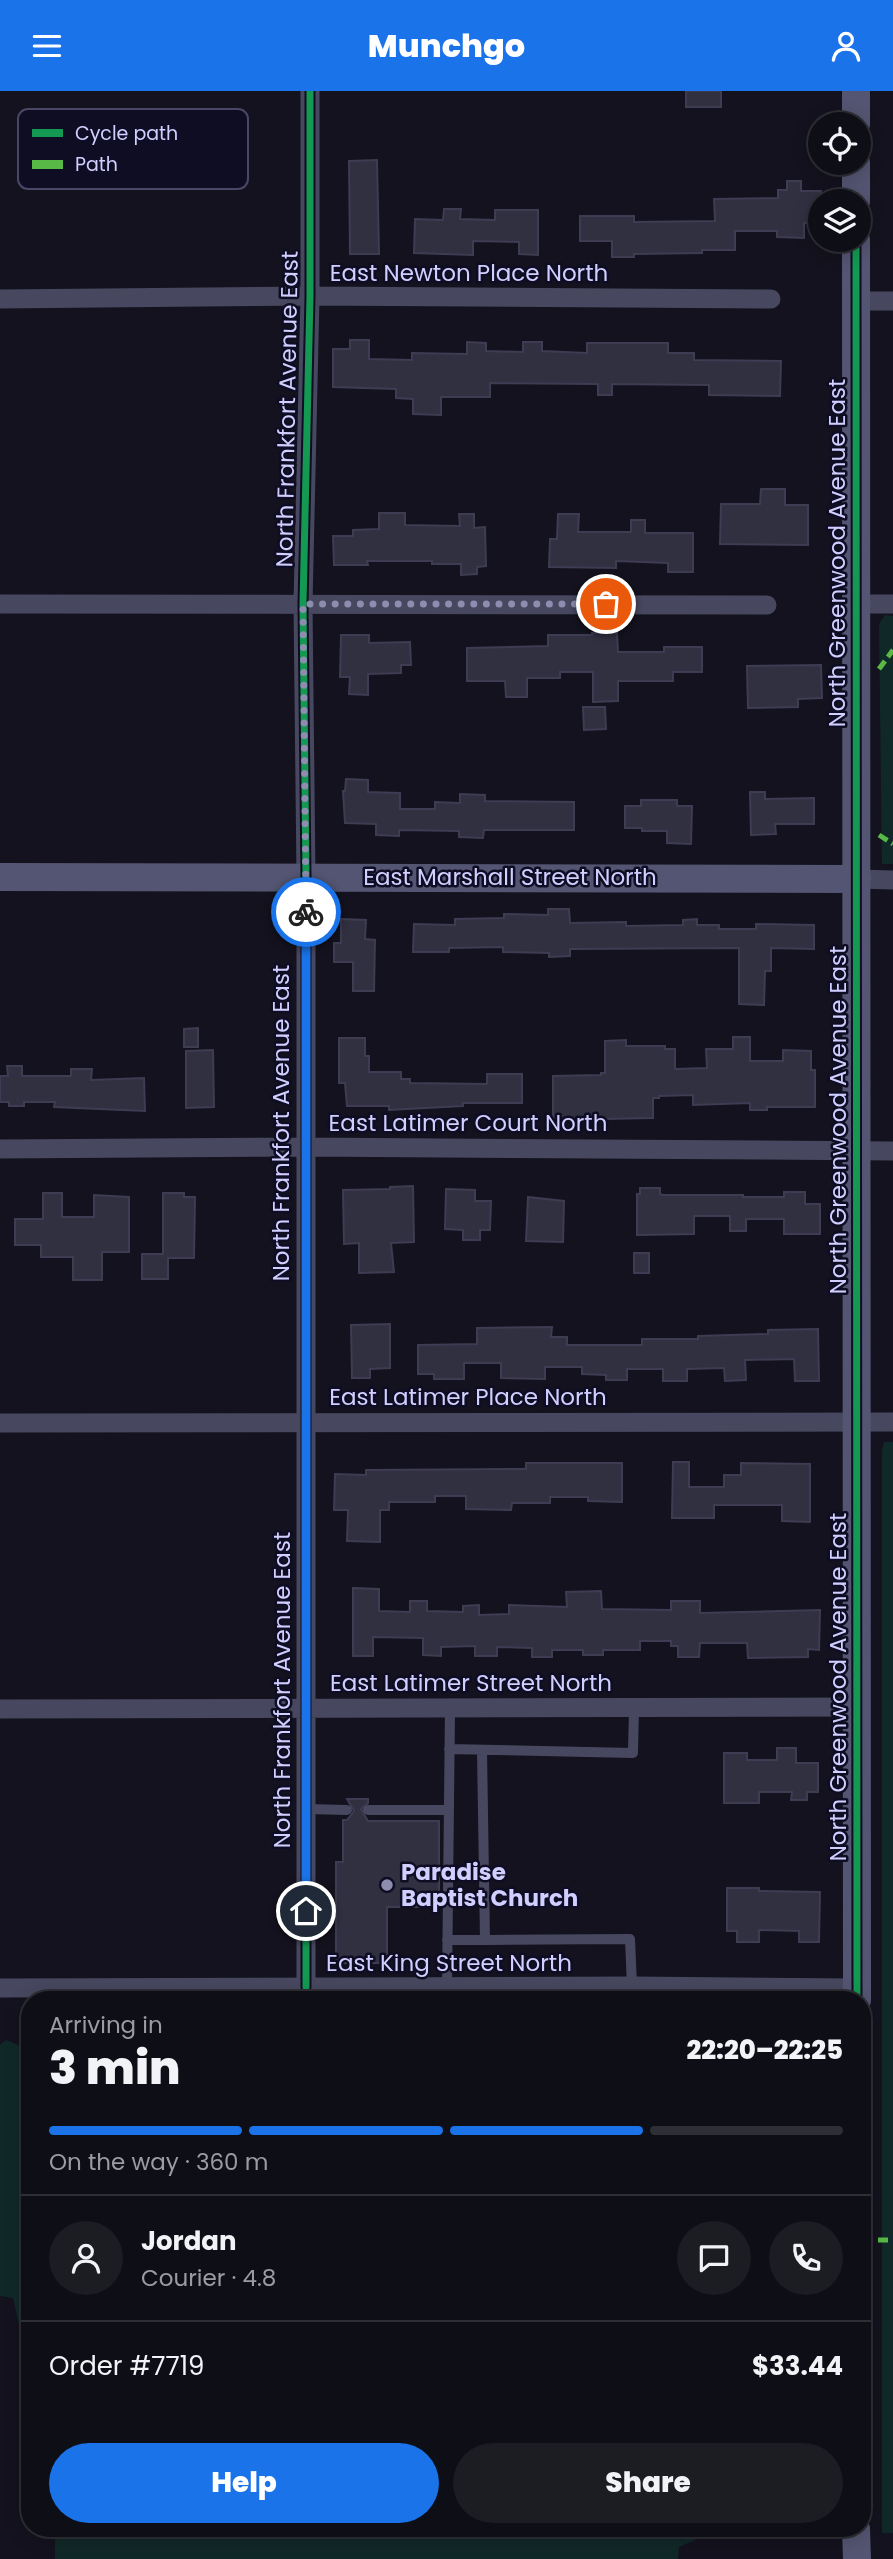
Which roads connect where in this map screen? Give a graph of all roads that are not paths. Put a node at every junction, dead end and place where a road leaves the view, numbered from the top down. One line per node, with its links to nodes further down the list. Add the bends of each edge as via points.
1 (310, 91): 5 (street, North Frankfort Avenue East)
2 (856, 91): 3 (street)
3 (856, 112)
4 (856, 252): 8 (street, North Greenwood Avenue East)
5 (310, 296): 6 (street, East Newton Place North); 7 (street, East Newton Place North); 11 (street, North Frankfort Avenue East)
6 (0, 299)
7 (771, 299)
8 (856, 301): 9 (street); 12 (street, North Greenwood Avenue East)
9 (893, 301)
10 (0, 604): 11 (street)
11 (303, 604): 14 (street); 16 (street, North Frankfort Avenue East)
12 (857, 604): 13 (street); 17 (street, North Greenwood Avenue East)
13 (893, 604)
14 (767, 605)
15 (0, 877): 16 (street, East Marshall Street North)
16 (306, 877): 17 (street, East Marshall Street North); 19 (street, North Frankfort Avenue East)
17 (857, 879): 18 (street, East Marshall Street North); 21 (street, North Greenwood Avenue East)
18 (893, 880)
19 (306, 1146): 20 (street, East Latimer Court North); 21 (street, East Latimer Court North); 23 (street, North Frankfort Avenue East)
20 (0, 1149)
21 (858, 1151): 22 (street, East Latimer Court North); 24 (street, North Greenwood Avenue East)
22 (893, 1151)
23 (307, 1422): 24 (street, East Latimer Place North); 26 (street, East Latimer Place North); 27 (street, North Frankfort Avenue East)
24 (858, 1422): 25 (street, East Latimer Place North); 28 (street, North Greenwood Avenue East)
25 (893, 1422)
26 (0, 1423)
27 (307, 1707): 30 (street, East Latimer Street North); 31 (street, East Latimer Street North); 34 (street, North Frankfort Avenue East)
28 (858, 1707): 29 (street, East Latimer Street North); 49 (street, North Greenwood Avenue East)
29 (634, 1708): 31 (street, East Latimer Street North); 33 (lane, via 633,1753)
30 (0, 1709)
31 (450, 1709): 32 (lane)
32 (449, 1749): 33 (lane); 37 (lane)
33 (482, 1750): 39 (lane)
34 (306, 1809): 35 (lane); 44 (street, North Frankfort Avenue East)
35 (347, 1809)
36 (368, 1810): 37 (lane)
37 (448, 1810): 38 (lane)
38 (447, 1940): 39 (lane); 41 (lane)
39 (485, 1940): 40 (lane, via 630,1939)
40 (632, 1986): 47 (street, East King Street North); 48 (street, East King Street North)
41 (447, 1987): 45 (street, East King Street North); 46 (street, East King Street North)
42 (0, 1988): 43 (street, East King Street North)
43 (153, 1991)
44 (306, 1991)
45 (366, 1991)
46 (504, 1991)
47 (579, 1991)
48 (773, 1991)
49 (857, 1991)
50 (856, 2537): 51 (street)
51 (857, 2559)

